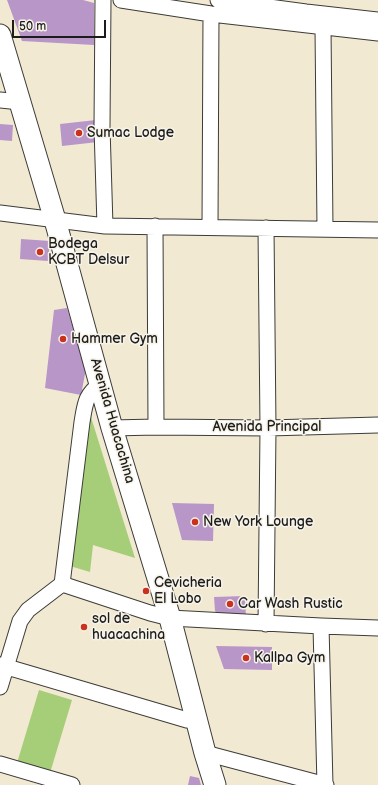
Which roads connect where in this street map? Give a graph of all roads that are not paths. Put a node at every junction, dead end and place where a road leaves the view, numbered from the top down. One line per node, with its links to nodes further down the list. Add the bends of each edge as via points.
1 (103, 0): 13 (street, via 102,127)
2 (121, 0): 5 (street)
3 (218, 0): 4 (street)
4 (306, 6): 6 (street)
5 (212, 14): 7 (street); 15 (street)
6 (378, 20)
7 (323, 27): 8 (street); 17 (street)
8 (378, 33)
9 (0, 35): 10 (main road, Avenida Huacachina)
10 (10, 101): 12 (main road, Avenida Huacachina)
11 (0, 213): 12 (street)
12 (55, 220): 13 (street); 19 (main road, Avenida Huacachina)
13 (105, 226): 14 (street)
14 (155, 226): 15 (street); 21 (street)
15 (210, 227): 16 (street)
16 (266, 228): 17 (street); 23 (street)
17 (325, 229): 18 (street)
18 (378, 230)
19 (101, 384): 22 (main road, Avenida Huacachina); 24 (street, via 87,398 82,422)
20 (378, 425): 23 (street, Avenida Principal)
21 (156, 427): 22 (street, Avenida Principal); 23 (street, Avenida Principal)
22 (112, 428): 25 (main road, Avenida Huacachina)
23 (268, 428): 26 (street)
24 (62, 584): 25 (street); 29 (street, via 28,610 20,621)
25 (170, 618): 26 (street); 31 (main road, Avenida Huacachina)
26 (266, 624): 27 (street)
27 (321, 626): 28 (street); 36 (street)
28 (378, 628)
29 (3, 666): 30 (street); 31 (street)
30 (0, 687)
31 (197, 721): 32 (main road, Avenida Huacachina)
32 (205, 753): 35 (main road, Avenida Huacachina); 36 (street)
33 (0, 764): 34 (street)
34 (72, 785)
35 (215, 785)
36 (326, 785)

